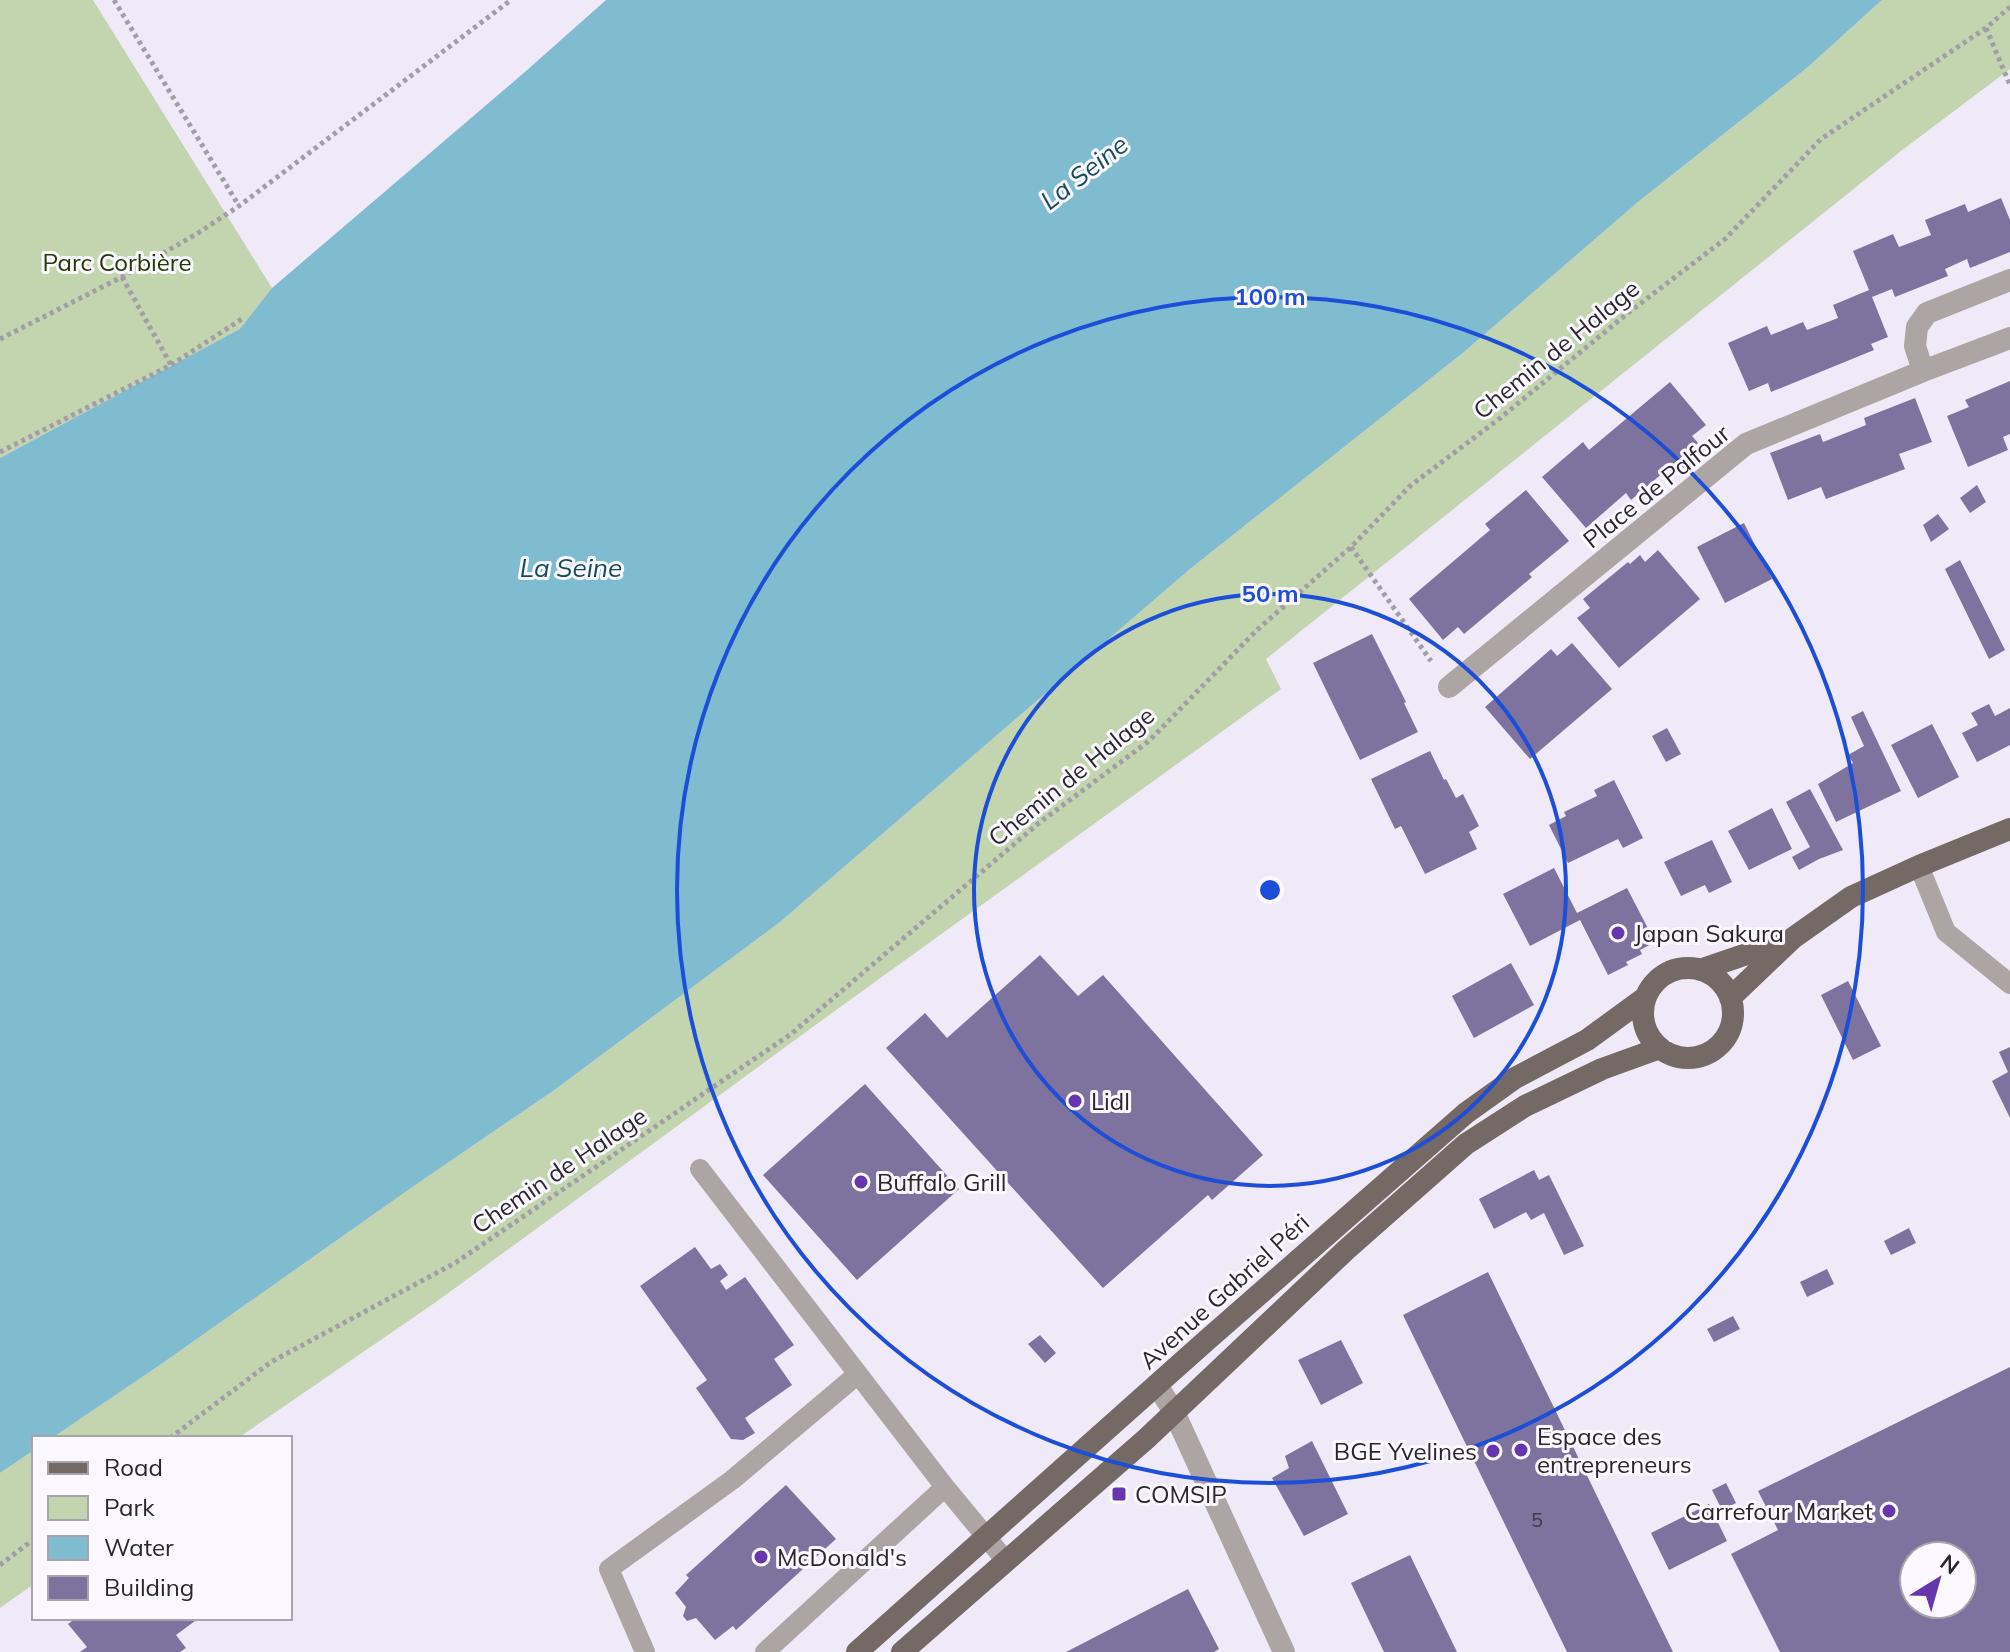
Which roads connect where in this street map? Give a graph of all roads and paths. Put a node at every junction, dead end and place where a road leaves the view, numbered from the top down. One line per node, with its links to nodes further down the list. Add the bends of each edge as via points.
1 (114, 0): 6 (path)
2 (511, 0): 6 (path)
3 (2010, 7): 4 (path, Chemin de Halage)
4 (1986, 28): 5 (path); 15 (path, Chemin de Halage, via 1821,139 1725,239 1410,486)
5 (2010, 85)
6 (239, 206): 7 (path)
7 (122, 277): 11 (path); 12 (path)
8 (2010, 280): 13 (street, via 1927,313 1917,327 1915,346)
9 (245, 317): 12 (path)
10 (2010, 338): 13 (street, Place de Palfour)
11 (0, 339)
12 (171, 365): 14 (path)
13 (1923, 371): 16 (street, Place de Palfour, via 1746,444)
14 (0, 452)
15 (1351, 547): 16 (path); 29 (path, Chemin de Halage, via 1257,630 1149,741 1039,823 791,1034 455,1263 271,1362)
16 (1449, 687)
17 (2010, 829): 18 (main road, Avenue Gabriel Péri)
18 (1919, 866): 19 (main road, Avenue Gabriel Péri, via 1851,897); 21 (lane, via 1946,932)
19 (1793, 938): 20 (main road, Avenue Gabriel Péri); 23 (main road, Avenue Gabriel Péri)
20 (1700, 970): 22 (main road, Avenue Gabriel Péri, via 1662,976); 23 (main road, via 1714,977)
21 (2010, 984)
22 (1646, 997): 24 (main road, via 1645,1026); 27 (main road, Avenue Gabriel Péri, via 1587,1040 1515,1078 1466,1113)
23 (1730, 998): 24 (main road, via 1732,1022 1724,1040 1708,1054 1684,1058)
24 (1660, 1048): 28 (main road, via 1525,1106 1466,1144)
25 (700, 1169): 26 (lane)
26 (858, 1374): 30 (lane); 35 (lane, via 732,1480 609,1569)
27 (1157, 1385): 28 (street); 31 (main road, Avenue Gabriel Péri)
28 (1174, 1412): 33 (main road); 39 (street)
29 (173, 1436)
30 (945, 1487): 31 (lane); 36 (lane)
31 (986, 1536): 33 (lane); 37 (main road, Avenue Gabriel Péri)
32 (32, 1541): 34 (path)
33 (1006, 1561): 38 (main road)
34 (0, 1565)
35 (645, 1652)
36 (765, 1652)
37 (857, 1652)
38 (902, 1652)
39 (1284, 1652)

